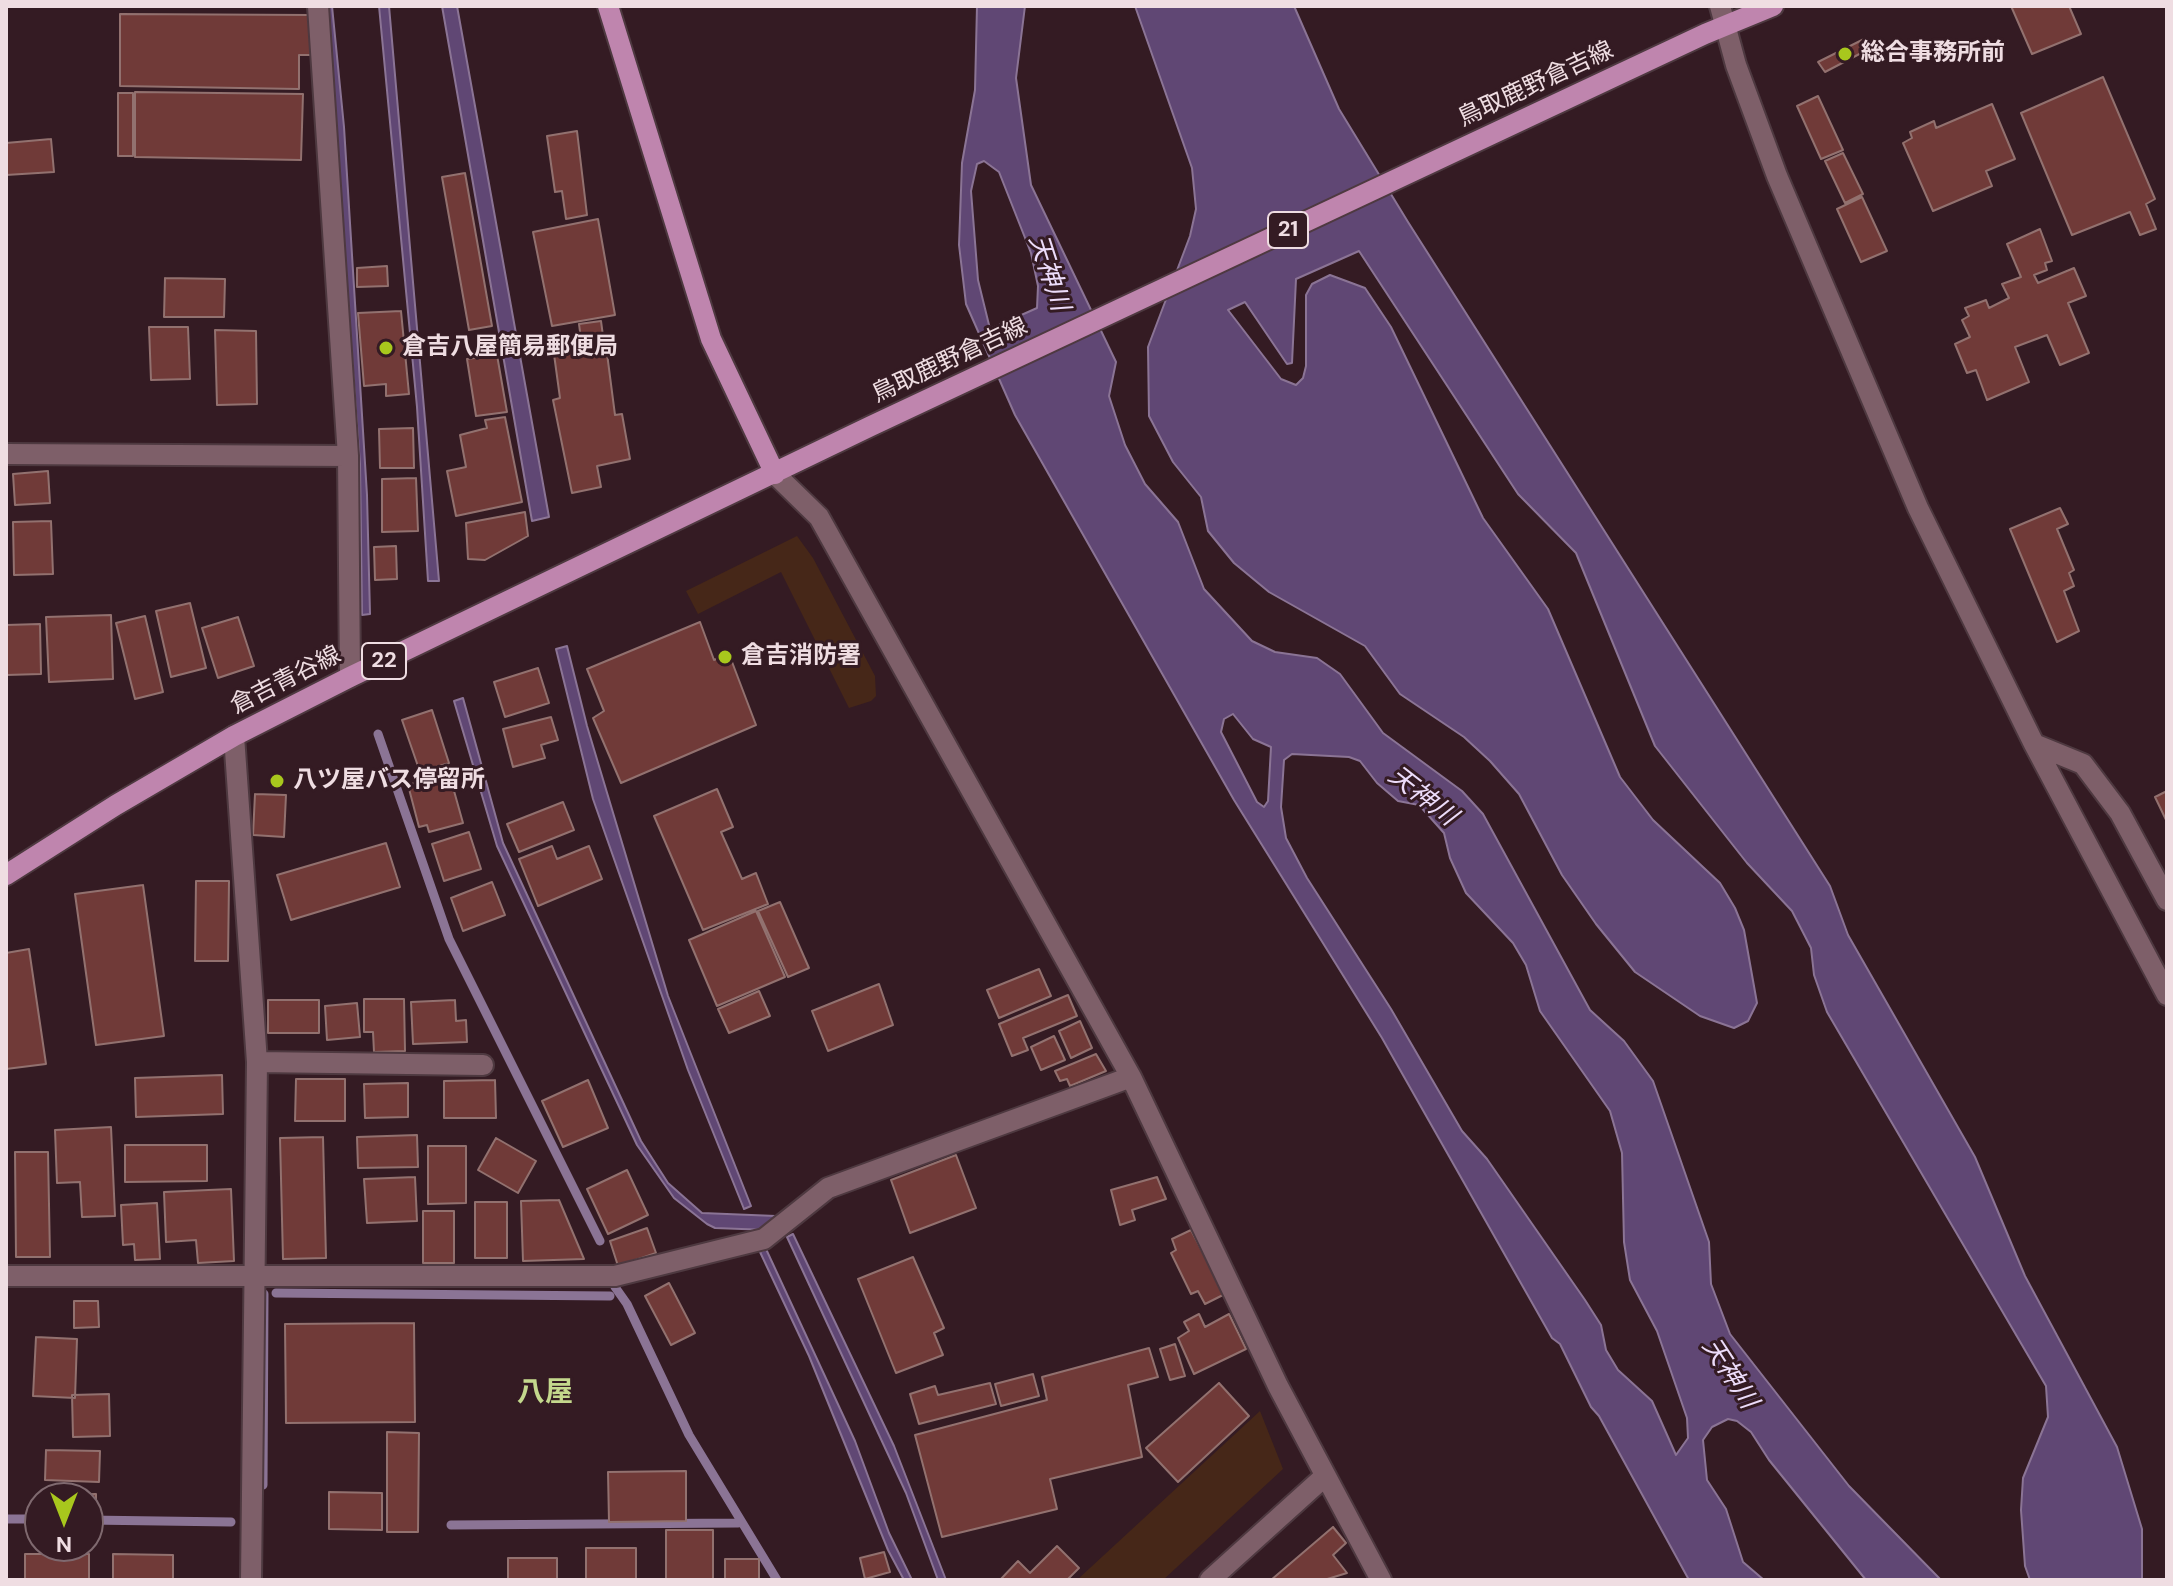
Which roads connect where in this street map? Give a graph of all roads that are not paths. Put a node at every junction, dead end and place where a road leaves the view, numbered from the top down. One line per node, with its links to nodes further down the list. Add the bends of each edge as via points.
1 (318, 6): 6 (street)
2 (608, 6): 7 (main road, via 711,339)
3 (1773, 6): 4 (main road, 鳥取鹿野倉吉線 / 21)
4 (1723, 15): 7 (main road, 鳥取鹿野倉吉線 / 21, via 1705,34); 10 (street, via 1777,176 1918,508)
5 (6, 454): 6 (street)
6 (348, 456): 8 (street)
7 (775, 474): 8 (main road, 倉吉青谷線 / 22); 16 (street, via 819,517)
8 (350, 677): 9 (main road, 倉吉青谷線 / 22)
9 (234, 736): 11 (main road, 倉吉青谷線 / 22); 14 (street)
10 (2034, 744): 12 (street, via 2083,764 2120,813); 13 (street)
11 (6, 875)
12 (2167, 900)
13 (2167, 995)
14 (257, 1062): 15 (street); 18 (street)
15 (483, 1065)
16 (1131, 1077): 18 (street, via 828,1188 764,1239 615,1276); 19 (street)
17 (6, 1276): 18 (street)
18 (253, 1277): 20 (street)
19 (1324, 1477): 21 (street); 22 (street)
20 (251, 1580)
21 (1210, 1580)
22 (1381, 1580)

